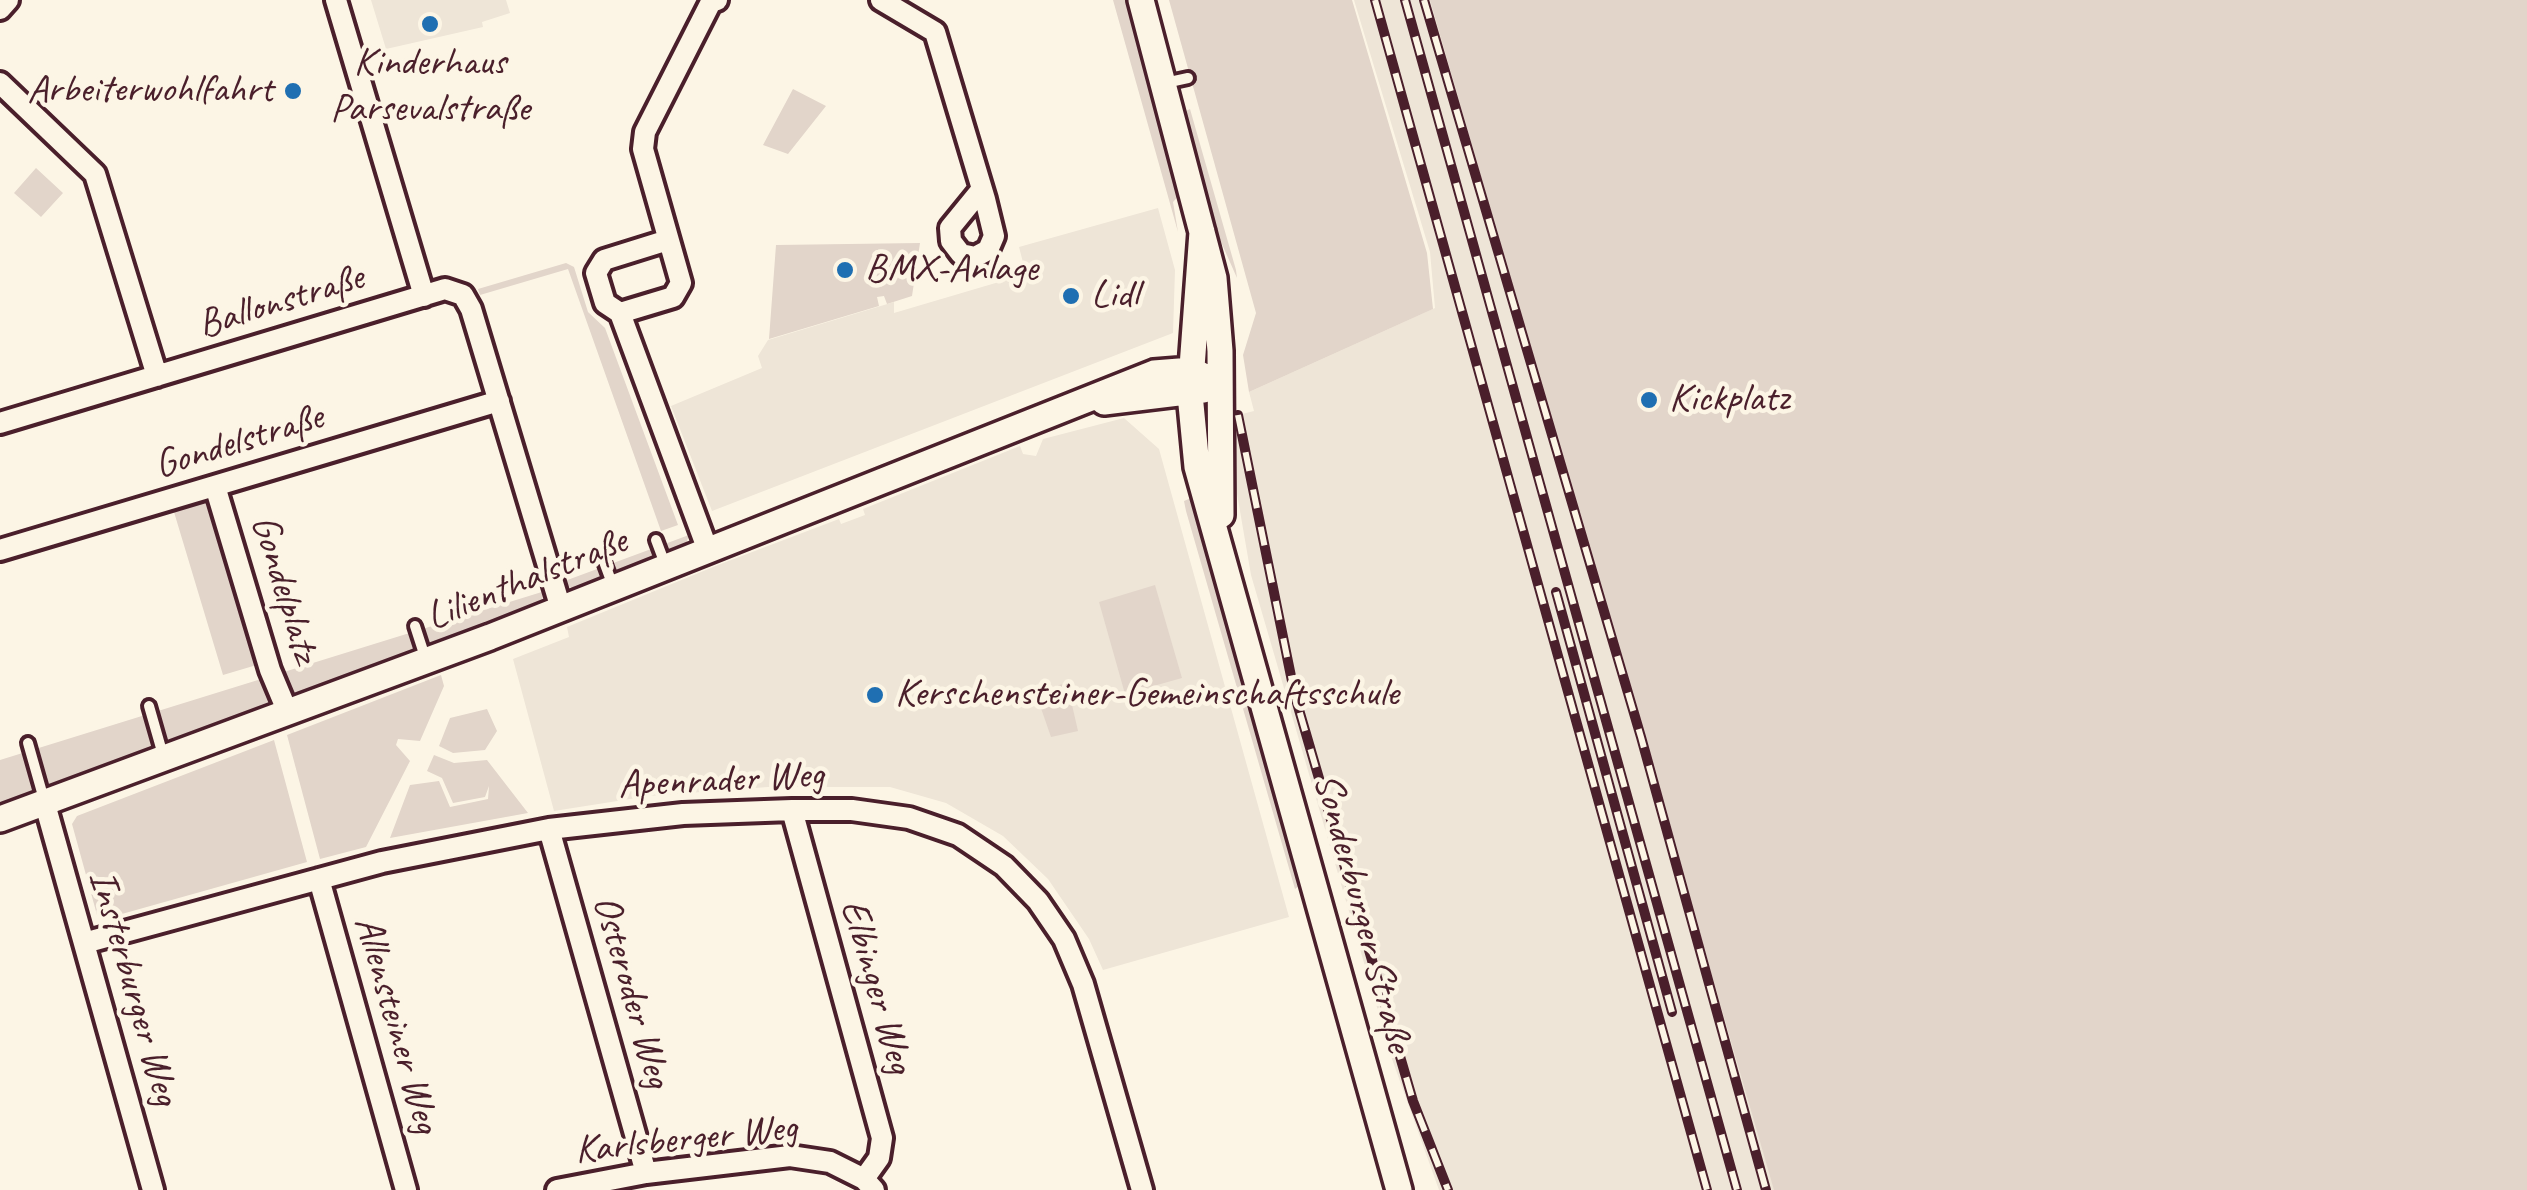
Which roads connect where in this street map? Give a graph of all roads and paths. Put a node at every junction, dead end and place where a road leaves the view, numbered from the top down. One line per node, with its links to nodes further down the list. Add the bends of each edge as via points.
1 (8, 0): 6 (street)
2 (336, 0): 11 (street)
3 (717, 0): 10 (street, via 645,132 642,149)
4 (881, 0): 8 (street, via 935,32)
5 (1140, 0): 9 (street, Sonderburger Straße, via 1176,81)
6 (0, 9)
7 (0, 83): 13 (street, Ballonstraße, via 90,167)
8 (981, 190)
9 (1202, 232): 14 (street, Sonderburger Straße); 15 (street, Sonderburger Straße, via 1219,318)
10 (670, 244): 12 (street, via 682,283 673,297); 12 (street, via 604,260 596,273 605,303)
11 (424, 296): 13 (street, Ballonstraße); 16 (street, via 446,289 462,295)
12 (620, 314): 21 (street)
13 (157, 376): 17 (street, Ballonstraße)
14 (1191, 382): 15 (street, Lilienthalstraße); 20 (street, Sonderburger Straße, via 1197,467); 21 (street, Lilienthalstraße, via 1080,404)
15 (1220, 386): 20 (street, Sonderburger Straße)
16 (498, 401): 18 (street, Gondelstraße); 26 (street)
17 (0, 423)
18 (215, 486): 22 (street, Gondelstraße); 30 (street, Gondelplatz)
19 (656, 540): 24 (lane)
20 (1221, 540): 45 (street, Sonderburger Straße)
21 (707, 548): 24 (street, Lilienthalstraße)
22 (0, 550)
23 (603, 560): 25 (lane)
24 (665, 565): 25 (street, Lilienthalstraße)
25 (614, 587): 26 (street, Lilienthalstraße)
26 (560, 610): 28 (street, Lilienthalstraße)
27 (415, 626): 28 (lane)
28 (426, 660): 30 (street, Lilienthalstraße)
29 (149, 706): 32 (lane)
30 (288, 714): 32 (street, Lilienthalstraße)
31 (28, 743): 33 (lane)
32 (165, 761): 33 (street, Lilienthalstraße)
33 (45, 804): 35 (street, Lilienthalstraße); 38 (street, Insterburger Weg)
34 (792, 810): 36 (street, Apenrader Weg); 40 (street, Elbinger Weg, via 882,1138); 44 (street, Apenrader Weg, via 852,810 934,826 982,850 1022,883 1064,939 1079,972)
35 (0, 819)
36 (549, 829): 37 (street, Apenrader Weg); 39 (street, Osteroder Weg)
37 (319, 879): 38 (street, Apenrader Weg); 42 (street, Allensteiner Weg)
38 (84, 943): 41 (street, Insterburger Weg)
39 (646, 1173): 40 (street, Karlsberger Weg, via 790,1156 830,1162); 43 (street, Karlsberger Weg)
40 (869, 1184)
41 (153, 1190)
42 (406, 1190)
43 (557, 1190)
44 (1142, 1190)
45 (1399, 1190)

